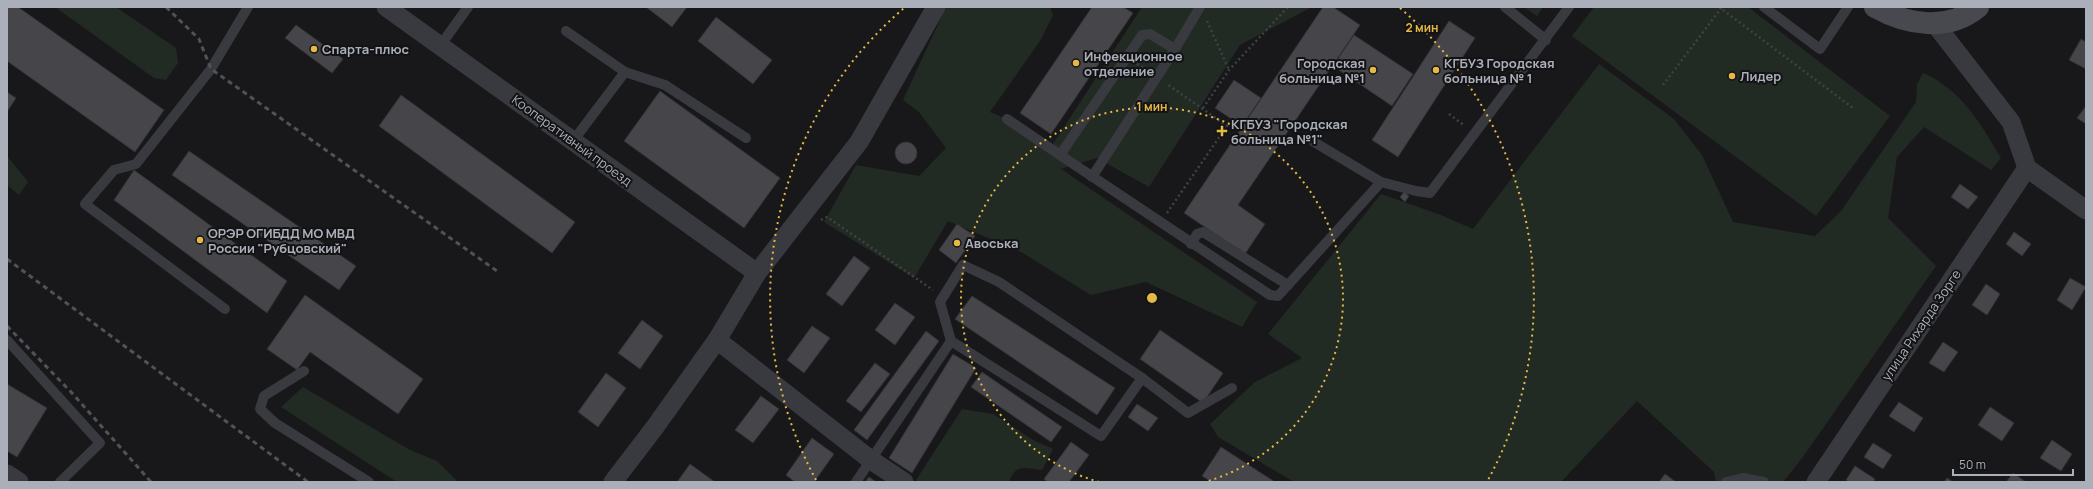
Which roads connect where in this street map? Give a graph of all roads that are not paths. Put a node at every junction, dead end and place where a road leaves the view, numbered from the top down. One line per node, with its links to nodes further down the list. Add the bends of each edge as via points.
1 (248, 7): 30 (lane, via 211,69 136,164 114,170 84,204)
2 (386, 7): 15 (street, Кооперативный проезд)
3 (468, 7): 15 (lane)
4 (936, 7): 28 (street, via 859,142)
5 (1505, 7): 14 (lane)
6 (1569, 7): 14 (lane)
7 (1764, 7): 8 (lane, via 1820,48)
8 (1848, 7)
9 (1875, 7): 12 (main road, via 1910,22)
10 (1978, 7): 12 (main road, via 1957,19)
11 (1202, 10): 16 (lane)
12 (1935, 24): 23 (street, via 2011,122)
13 (566, 31): 17 (lane)
14 (1546, 40): 25 (lane, via 1430,193)
15 (440, 46): 20 (street, Кооперативный проезд)
16 (1175, 49): 22 (lane, via 1150,34 1142,35); 24 (lane)
17 (625, 72): 19 (lane, via 665,84); 20 (lane)
18 (1007, 119): 22 (lane)
19 (746, 138)
20 (573, 141): 28 (street, Кооперативный проезд)
21 (1314, 142): 25 (lane)
22 (1060, 155): 24 (lane)
23 (2027, 168): 26 (street); 47 (street, улица Рихарда Зорге)
24 (1092, 177): 27 (lane)
25 (1382, 182): 29 (lane)
26 (2086, 210)
27 (1191, 244): 29 (lane, via 1270,296 1278,296); 29 (lane, via 1197,234 1203,232)
28 (757, 273): 32 (street)
29 (1288, 285)
30 (225, 309)
31 (7, 340): 40 (lane, via 100,442)
32 (718, 340): 37 (street); 42 (street)
33 (951, 341): 35 (lane, via 1101,436); 35 (lane, via 940,302 963,265 999,282); 37 (lane)
34 (304, 371): 41 (lane, via 264,396 260,409 274,423)
35 (1142, 378): 36 (lane, via 1188,413)
36 (1232, 388)
37 (871, 460): 43 (lane); 44 (street)
38 (7, 474): 39 (street)
39 (20, 482)
40 (60, 482)
41 (369, 482)
42 (613, 482)
43 (856, 482)
44 (904, 482)
45 (1726, 482): 46 (lane, via 1743,478)
46 (1764, 482)
47 (1816, 482)

